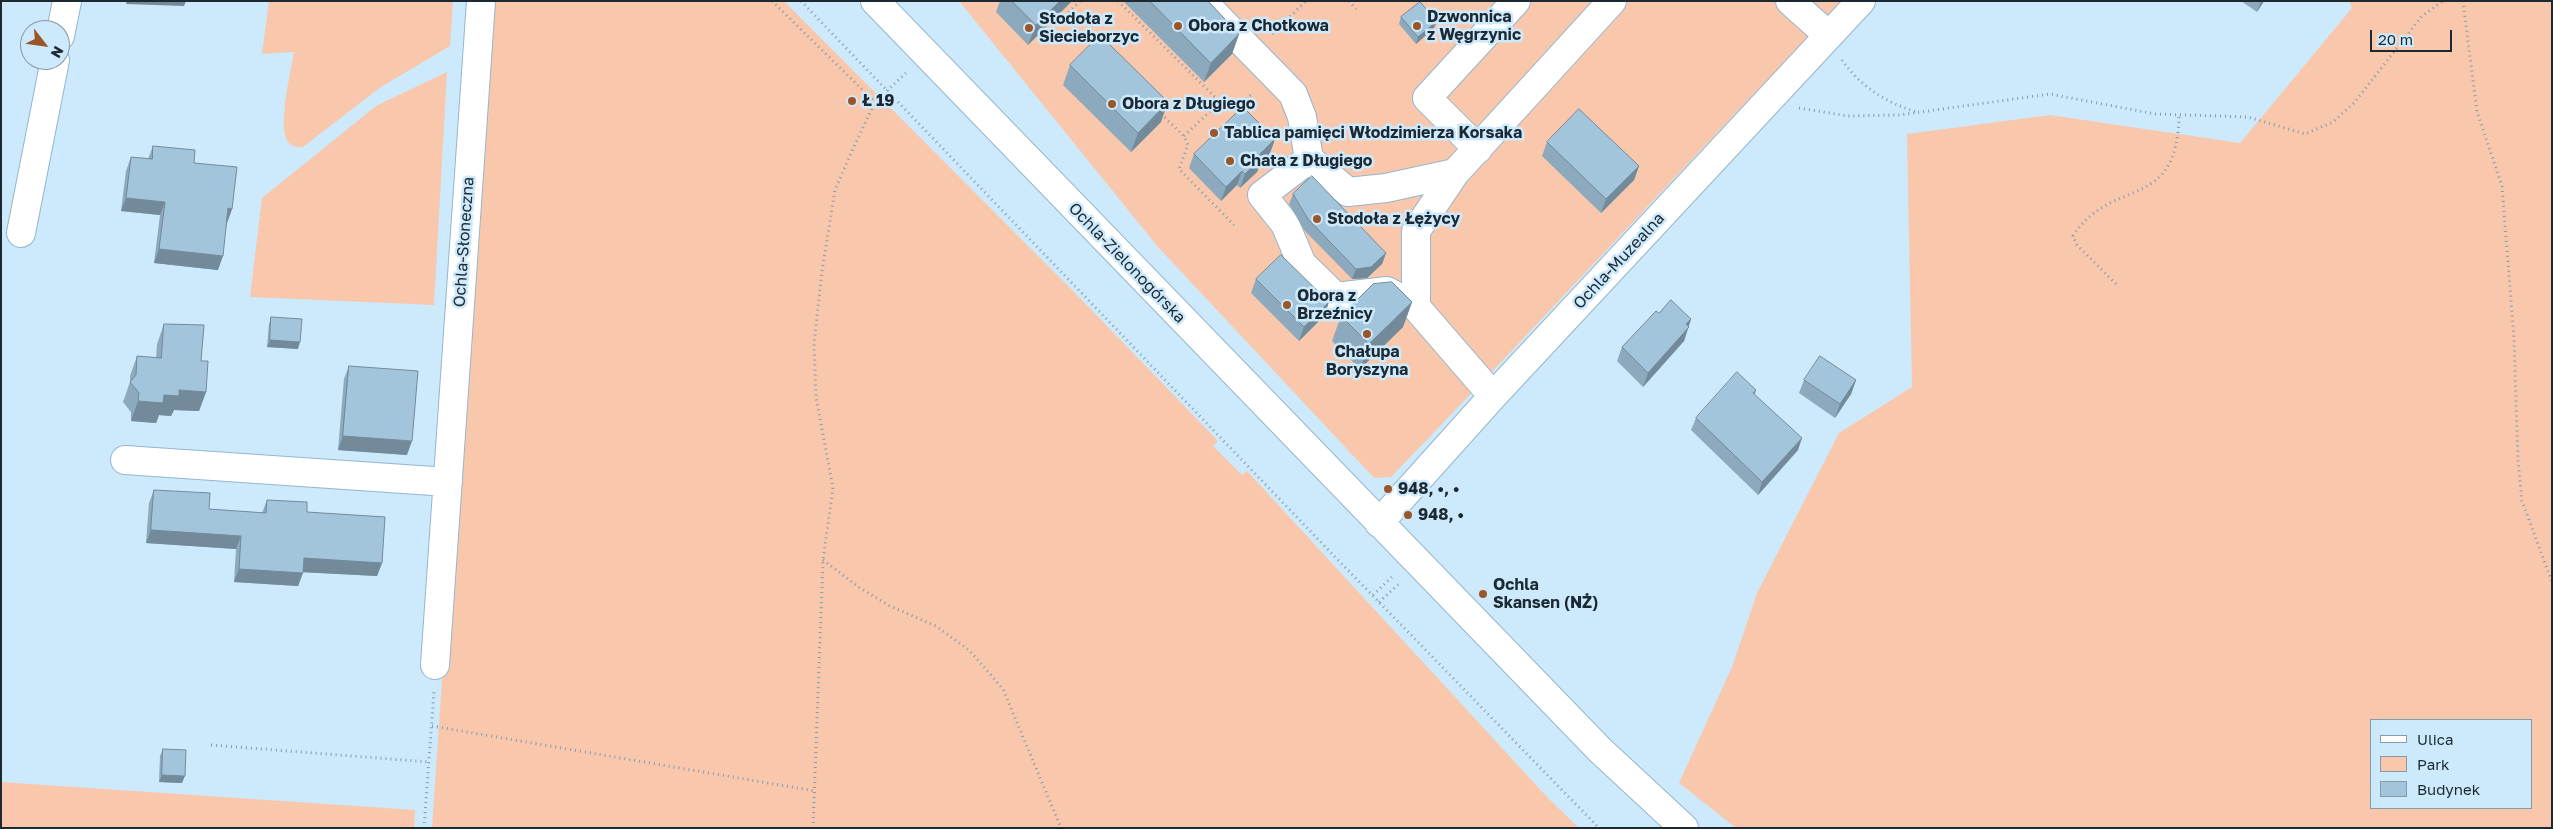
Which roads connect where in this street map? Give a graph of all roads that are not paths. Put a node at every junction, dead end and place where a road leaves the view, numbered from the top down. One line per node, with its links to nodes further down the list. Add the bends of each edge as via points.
1 (67, 1): 9 (street)
2 (481, 1): 19 (street, Ochla-Słoneczna)
3 (875, 1): 20 (street, Ochla-Zielonogórska)
4 (1202, 1): 13 (street, via 1293,94 1302,117)
5 (1516, 1): 12 (street, via 1427,98)
6 (1612, 1): 12 (street)
7 (1790, 1): 10 (street)
8 (1861, 1): 10 (street, Ochla-Muzealna)
9 (63, 20)
10 (1828, 35): 17 (street, Ochla-Muzealna)
11 (53, 70): 15 (street)
12 (1478, 149): 14 (street)
13 (1309, 159): 14 (street, via 1348,192 1386,188); 16 (street, via 1262,195 1285,224 1302,264 1336,297 1387,291)
14 (1455, 173): 16 (street, via 1416,231)
15 (21, 233)
16 (1416, 307): 17 (street)
17 (1493, 396): 20 (street, Ochla-Muzealna)
18 (125, 460): 19 (street)
19 (448, 482): 21 (street, Ochla-Słoneczna)
20 (1380, 523): 22 (street, Ochla-Zielonogórska, via 1600,750)
21 (436, 665)
22 (1684, 828)

